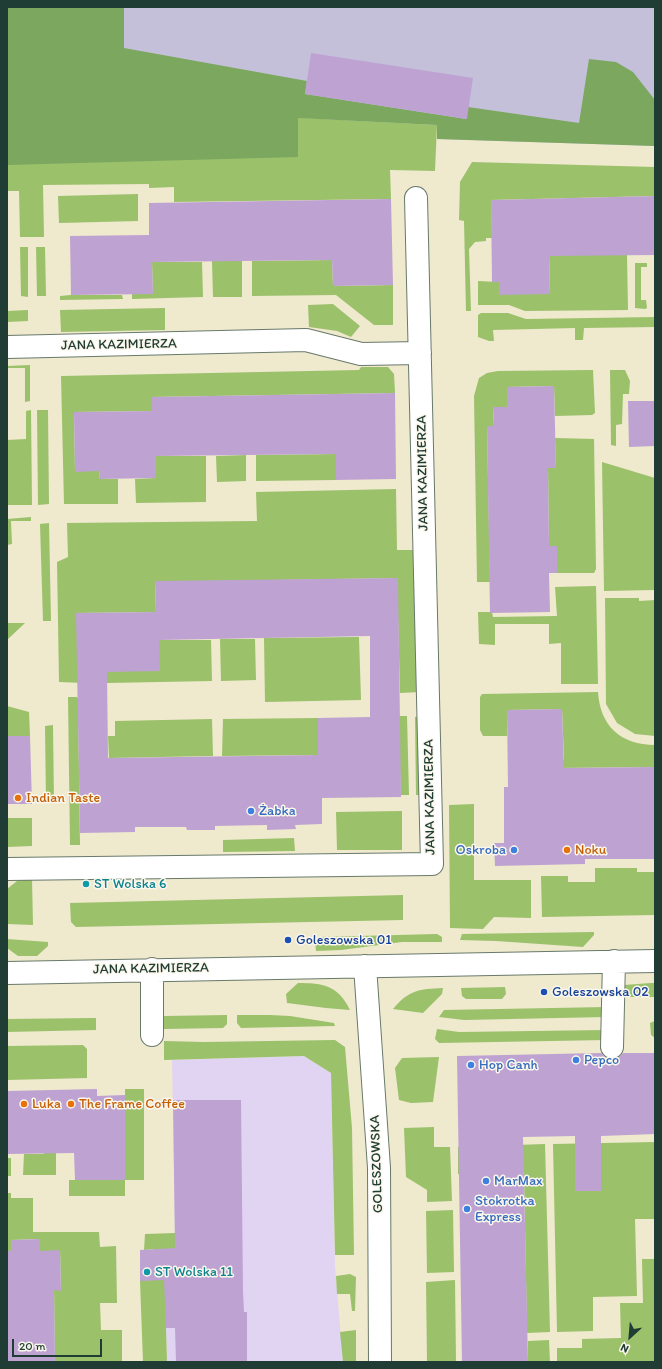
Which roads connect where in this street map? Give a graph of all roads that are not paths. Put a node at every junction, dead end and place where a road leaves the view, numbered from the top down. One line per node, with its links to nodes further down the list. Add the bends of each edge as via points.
1 (416, 198): 3 (street, JANA KAZIMIERZA)
2 (7, 347): 3 (street, JANA KAZIMIERZA, via 306,340 361,354)
3 (420, 353): 4 (street, JANA KAZIMIERZA, via 432,864)
4 (7, 869)
5 (655, 961): 6 (street, JANA KAZIMIERZA)
6 (614, 962): 7 (street, JANA KAZIMIERZA); 11 (street)
7 (365, 966): 8 (street, JANA KAZIMIERZA); 12 (street, GOLESZOWSKA, via 379,1168)
8 (152, 969): 9 (street, JANA KAZIMIERZA); 10 (street)
9 (7, 973)
10 (152, 1035)
11 (612, 1047)
12 (380, 1362)

